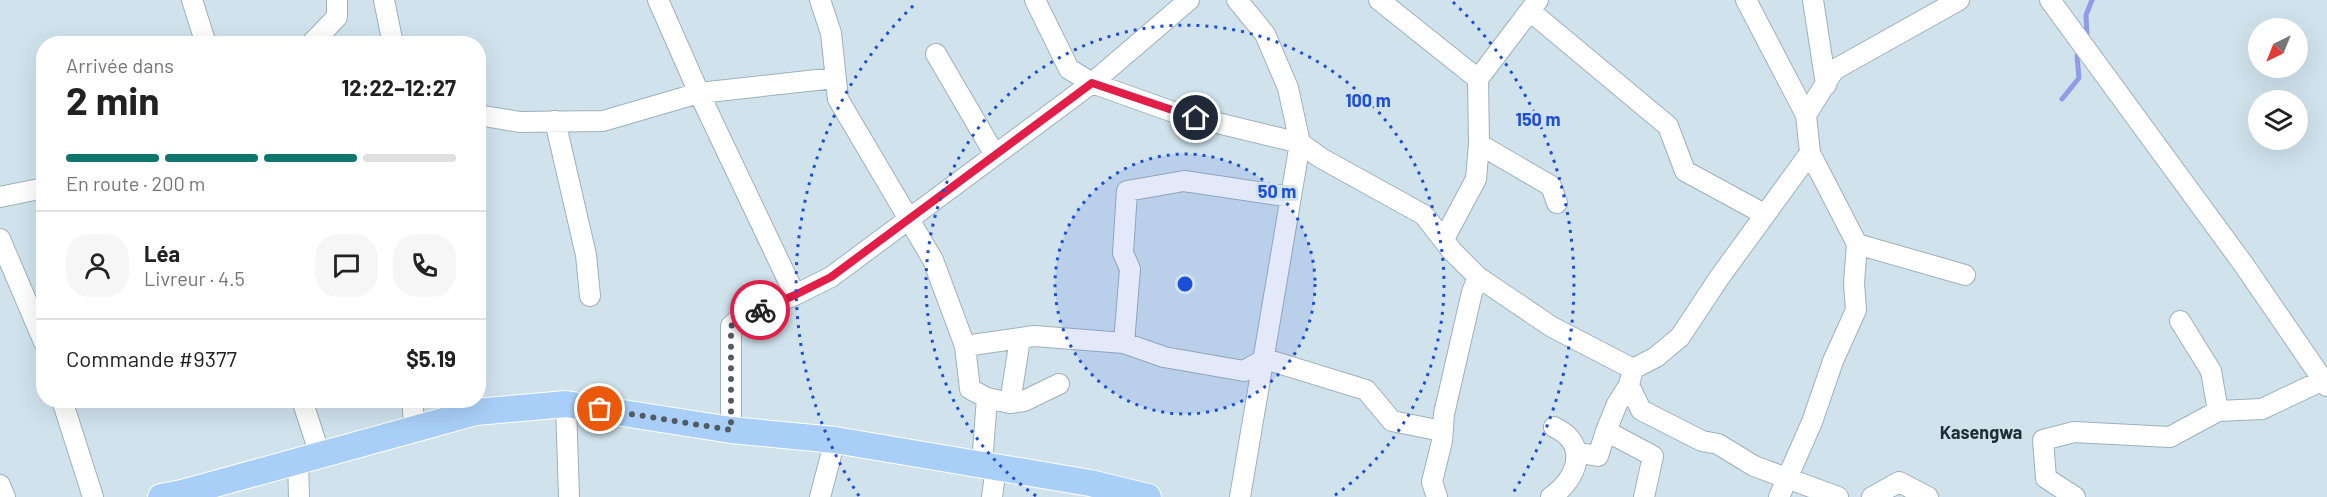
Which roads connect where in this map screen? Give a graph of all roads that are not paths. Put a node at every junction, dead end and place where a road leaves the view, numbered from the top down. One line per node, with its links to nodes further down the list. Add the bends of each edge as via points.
1 (192, 0): 15 (street)
2 (337, 0): 16 (street, via 338,17)
3 (384, 0): 17 (street)
4 (658, 0): 23 (street)
5 (820, 0): 19 (street, via 831,33)
6 (1035, 0): 21 (street, via 1069,69)
7 (1189, 0): 21 (street)
8 (1237, 0): 27 (street, via 1265,34 1288,88)
9 (1746, 0): 24 (street)
10 (1813, 0): 22 (street)
11 (1959, 0): 22 (street, via 1834,70)
12 (2050, 0): 51 (street, via 2244,265)
13 (1392, 4): 20 (street)
14 (1534, 6): 20 (street); 35 (street, via 1668,126 1685,171)
15 (203, 36)
16 (319, 36)
17 (391, 36)
18 (936, 54): 30 (street)
19 (836, 78): 23 (street); 36 (street, via 838,99)
20 (1478, 79): 28 (street)
21 (1092, 83): 27 (street, via 1176,113); 30 (street)
22 (1826, 86): 24 (street)
23 (699, 93): 26 (street, via 603,121); 42 (street)
24 (1806, 115): 29 (street)
25 (486, 116): 26 (street, via 520,122)
26 (555, 121): 43 (street, via 586,255)
27 (1300, 143): 33 (street); 38 (street, via 1424,215)
28 (1479, 144): 34 (street, via 1551,186); 38 (street, via 1476,179)
29 (1810, 153): 35 (street); 39 (street)
30 (995, 155): 36 (street)
31 (36, 190): 32 (street)
32 (0, 197)
33 (1292, 197): 47 (street, via 1184,181 1127,191 1123,253 1130,269); 49 (street)
34 (1557, 203)
35 (1764, 214): 50 (street, via 1680,337)
36 (910, 219): 42 (street, via 831,277); 48 (street, via 933,260)
37 (0, 239): 44 (street)
38 (1444, 239): 41 (street)
39 (1857, 244): 40 (street); 69 (street, via 1857,310)
40 (1965, 275)
41 (1478, 277): 50 (street); 63 (street)
42 (795, 295): 61 (street, via 740,318 731,326)
43 (590, 296)
44 (36, 320)
45 (2180, 321): 59 (street, via 2211,371)
46 (1020, 339): 47 (street, via 1034,336); 48 (street); 54 (street)
47 (1124, 343): 49 (street, via 1164,357 1244,371)
48 (965, 346): 53 (street, via 970,389)
49 (1265, 359): 63 (street, via 1366,390 1392,421); 79 (street)
50 (1631, 377): 64 (street); 69 (street, via 1641,410 1702,441 1718,444 1754,466)
51 (2325, 383): 59 (street, via 2262,409)
52 (1059, 384): 54 (street, via 1024,401)
53 (987, 398): 54 (street); 68 (street)
54 (1010, 403)
55 (566, 404): 61 (main road); 62 (main road, via 476,412); 75 (street)
56 (65, 408): 72 (street)
57 (303, 408): 66 (street)
58 (413, 408): 62 (street)
59 (2218, 411): 87 (street, via 2170,436 2074,432 2043,440 2046,478)
60 (1554, 427): 67 (street, via 1570,437)
61 (731, 430): 65 (main road)
62 (415, 431): 66 (main road)
63 (1442, 431): 80 (street, via 1432,482)
64 (1606, 431): 67 (street, via 1598,456 1580,453); 82 (street, via 1653,456)
65 (835, 440): 68 (main road); 76 (street)
66 (309, 458): 73 (main road); 74 (street)
67 (1576, 459): 81 (street, via 1573,474)
68 (989, 465): 77 (street); 78 (main road)
69 (1787, 477): 83 (street); 84 (street)
70 (0, 485): 71 (street)
71 (5, 497)
72 (93, 497)
73 (161, 497)
74 (299, 497)
75 (569, 497)
76 (820, 497)
77 (992, 497)
78 (1148, 497)
79 (1240, 497)
80 (1437, 497)
81 (1551, 497)
82 (1644, 497)
83 (1779, 497)
84 (1838, 497)
85 (1872, 497): 86 (street, via 1899,482)
86 (1928, 497)
87 (2074, 497)

